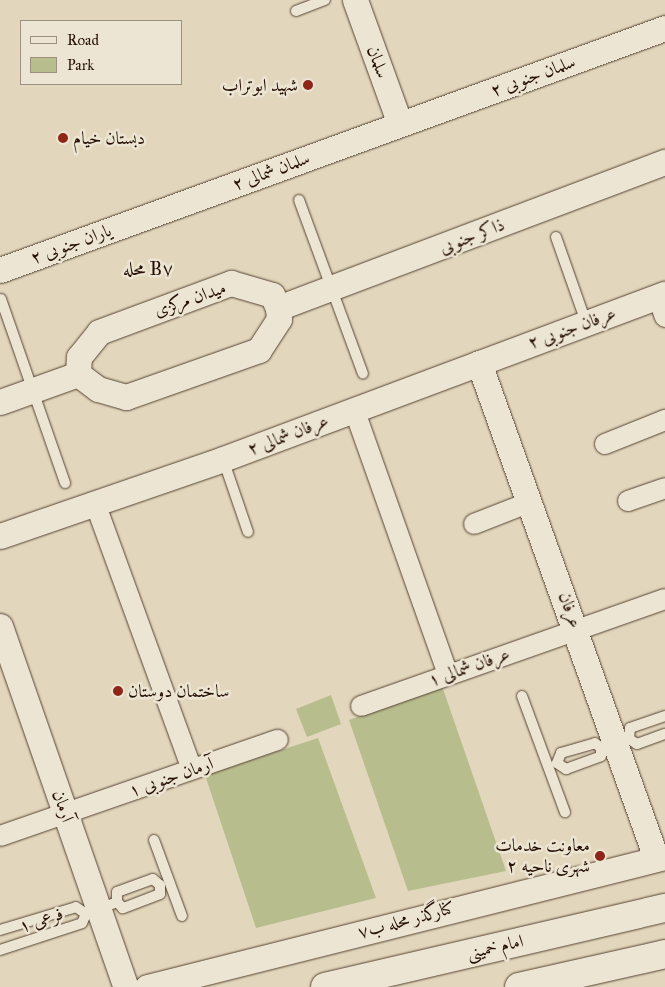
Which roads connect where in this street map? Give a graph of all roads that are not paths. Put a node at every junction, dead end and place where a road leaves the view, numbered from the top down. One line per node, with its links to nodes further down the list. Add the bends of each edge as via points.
1 (325, 0): 3 (lane)
2 (355, 0): 5 (street, سلمان)
3 (296, 11)
4 (665, 28): 5 (street, سلمان جنوبی ۲)
5 (400, 124): 8 (street, سلمان شمالی ۲)
6 (665, 162): 11 (street, ذاکر جنوبی)
7 (299, 200): 11 (lane)
8 (142, 218): 10 (street, یاران جنوبی ۲)
9 (556, 238): 15 (lane)
10 (0, 270)
11 (332, 288): 14 (street, ذاکر جنوبی); 18 (lane)
12 (1, 299): 19 (lane)
13 (663, 303): 15 (street, عرفان جنوبی ۲)
14 (278, 308): 17 (street, via 279,319 259,350 126,396 98,389); 17 (street, میدان مرکزی, via 272,295 231,283 99,332 79,358)
15 (586, 322): 16 (street, عرفان جنوبی ۲)
16 (479, 363): 21 (street, عرفان شمالی ۲); 28 (street, عرفان)
17 (78, 374): 19 (street)
18 (363, 374)
19 (31, 390): 20 (street); 25 (lane)
20 (0, 402)
21 (354, 410): 24 (street, عرفان شمالی ۲); 36 (street)
22 (665, 420): 23 (street)
23 (605, 444)
24 (223, 459): 29 (street, عرفان شمالی ۲); 31 (lane)
25 (65, 483)
26 (665, 488): 27 (street)
27 (628, 501)
28 (530, 502): 30 (street); 35 (street, عرفان)
29 (95, 503): 32 (street, عرفان شمالی ۲); 44 (street)
30 (474, 524)
31 (248, 532)
32 (0, 536)
33 (665, 599): 35 (street, عرفان شمالی ۱)
34 (0, 626): 46 (street, آرمان)
35 (577, 629): 36 (street, عرفان شمالی ۱); 42 (street, عرفان)
36 (448, 675): 38 (street, عرفان شمالی ۱)
37 (522, 696): 43 (lane)
38 (361, 706)
39 (665, 716): 42 (lane, via 630,728)
40 (665, 734): 42 (lane, via 637,744)
41 (278, 740): 44 (street, آرمان جنوبی ۱)
42 (616, 743): 43 (lane, via 595,743 561,753); 43 (lane, via 601,756 566,769); 49 (street, عرفان)
43 (553, 764): 45 (lane)
44 (192, 769): 46 (street, آرمان جنوبی ۱)
45 (565, 812)
46 (65, 814): 47 (street, آرمان جنوبی ۱); 51 (street, آرمان)
47 (0, 836)
48 (154, 840): 50 (lane)
49 (661, 857): 58 (street, کنارگذر محله ب۷)
50 (164, 883): 51 (lane, via 153,879 117,892); 51 (lane, via 160,894 123,908); 53 (lane)
51 (101, 908): 54 (lane, فرعی ۱, via 76,907); 55 (lane, فرعی ۱, via 82,923); 57 (street, آرمان)
52 (665, 908): 59 (main road, امام خمینی)
53 (182, 916)
54 (0, 930)
55 (0, 950)
56 (665, 954): 60 (main road)
57 (126, 987)
58 (147, 987)
59 (325, 987)
60 (519, 987)

